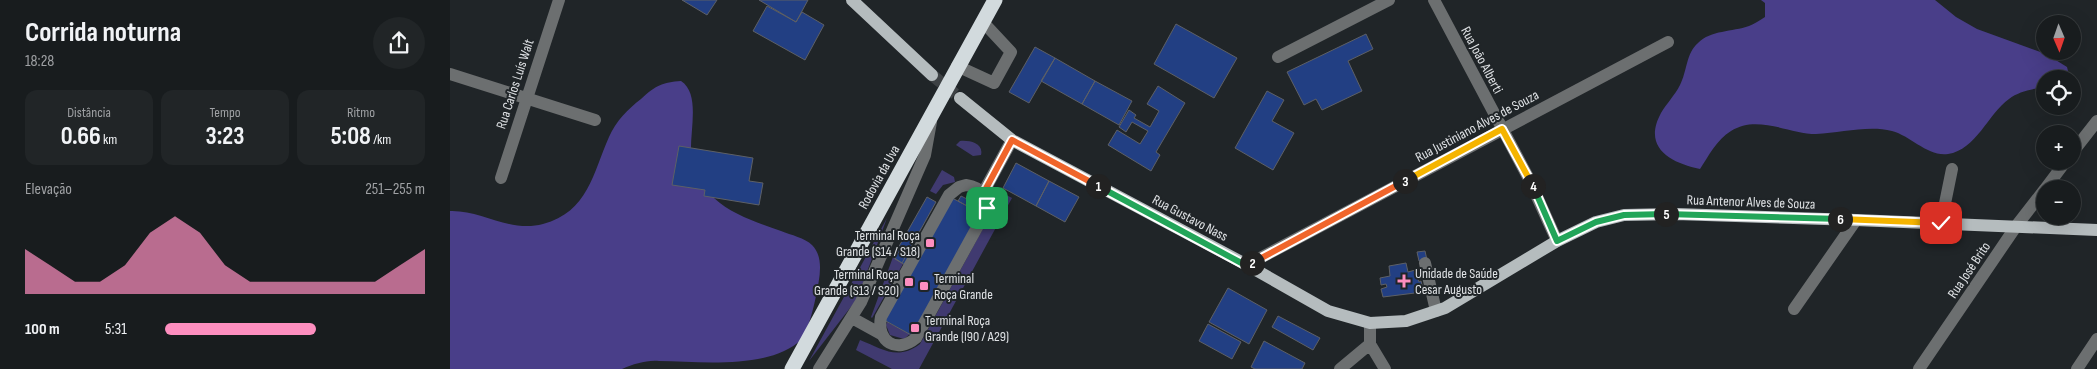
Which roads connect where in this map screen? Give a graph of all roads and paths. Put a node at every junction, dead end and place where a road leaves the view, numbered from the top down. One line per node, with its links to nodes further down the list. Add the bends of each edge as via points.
1 (559, 0): 11 (street, Rua Carlos Luís Walt)
2 (1389, 0): 7 (street)
3 (1434, 0): 16 (street, Rua João Alberti)
4 (856, 3): 10 (main road)
5 (989, 8): 8 (highway, Rodovia da Uva); 8 (street, via 1011,52 994,83)
6 (1668, 42): 16 (street, Rua Justiniano Alves de Souza)
7 (1278, 57)
8 (958, 66): 13 (highway, Rodovia da Uva)
9 (450, 74): 11 (street)
10 (932, 75)
11 (526, 97): 14 (street); 20 (street, Rua Carlos Luís Walt)
12 (960, 98): 17 (main road, Rua Gustavo Nass)
13 (932, 114): 32 (street, via 925,155); 37 (highway, Rodovia da Uva)
14 (595, 120)
15 (2097, 121): 18 (street)
16 (1502, 129): 27 (street, Rua João Alberti, via 1544,208); 29 (street, Rua Justiniano Alves de Souza)
17 (1012, 140): 21 (street); 29 (main road, Rua Gustavo Nass)
18 (2081, 141)
19 (1952, 169): 24 (street)
20 (502, 178)
21 (983, 194): 34 (street, via 966,185 949,195 881,317); 34 (street, via 987,203 985,213 916,338 902,346 893,345)
22 (2036, 201): 25 (street, Rua José Brito)
23 (1856, 220): 24 (main road, Rua Antenor Alves de Souza); 27 (main road, Rua Antenor Alves de Souza, via 1624,215 1596,222); 30 (street)
24 (1941, 223): 25 (main road, Rua Antenor Alves de Souza)
25 (2017, 225): 26 (main road, Rua Antenor Alves de Souza); 41 (street, Rua José Brito)
26 (2097, 230)
27 (1557, 241): 31 (main road, Rua Antenor Alves de Souza)
28 (1425, 263): 31 (street)
29 (1247, 266): 33 (main road, Rua Gustavo Nass, via 1328,311)
30 (1794, 309)
31 (1436, 311): 33 (main road, Rua Antenor Alves de Souza, via 1406,321)
32 (852, 318): 34 (street); 38 (street)
33 (1370, 323): 36 (street)
34 (881, 334)
35 (2097, 339): 42 (street)
36 (1370, 344): 39 (street); 40 (street)
37 (792, 369)
38 (819, 369)
39 (1340, 369)
40 (1385, 369)
41 (1919, 369)
42 (2077, 369)

